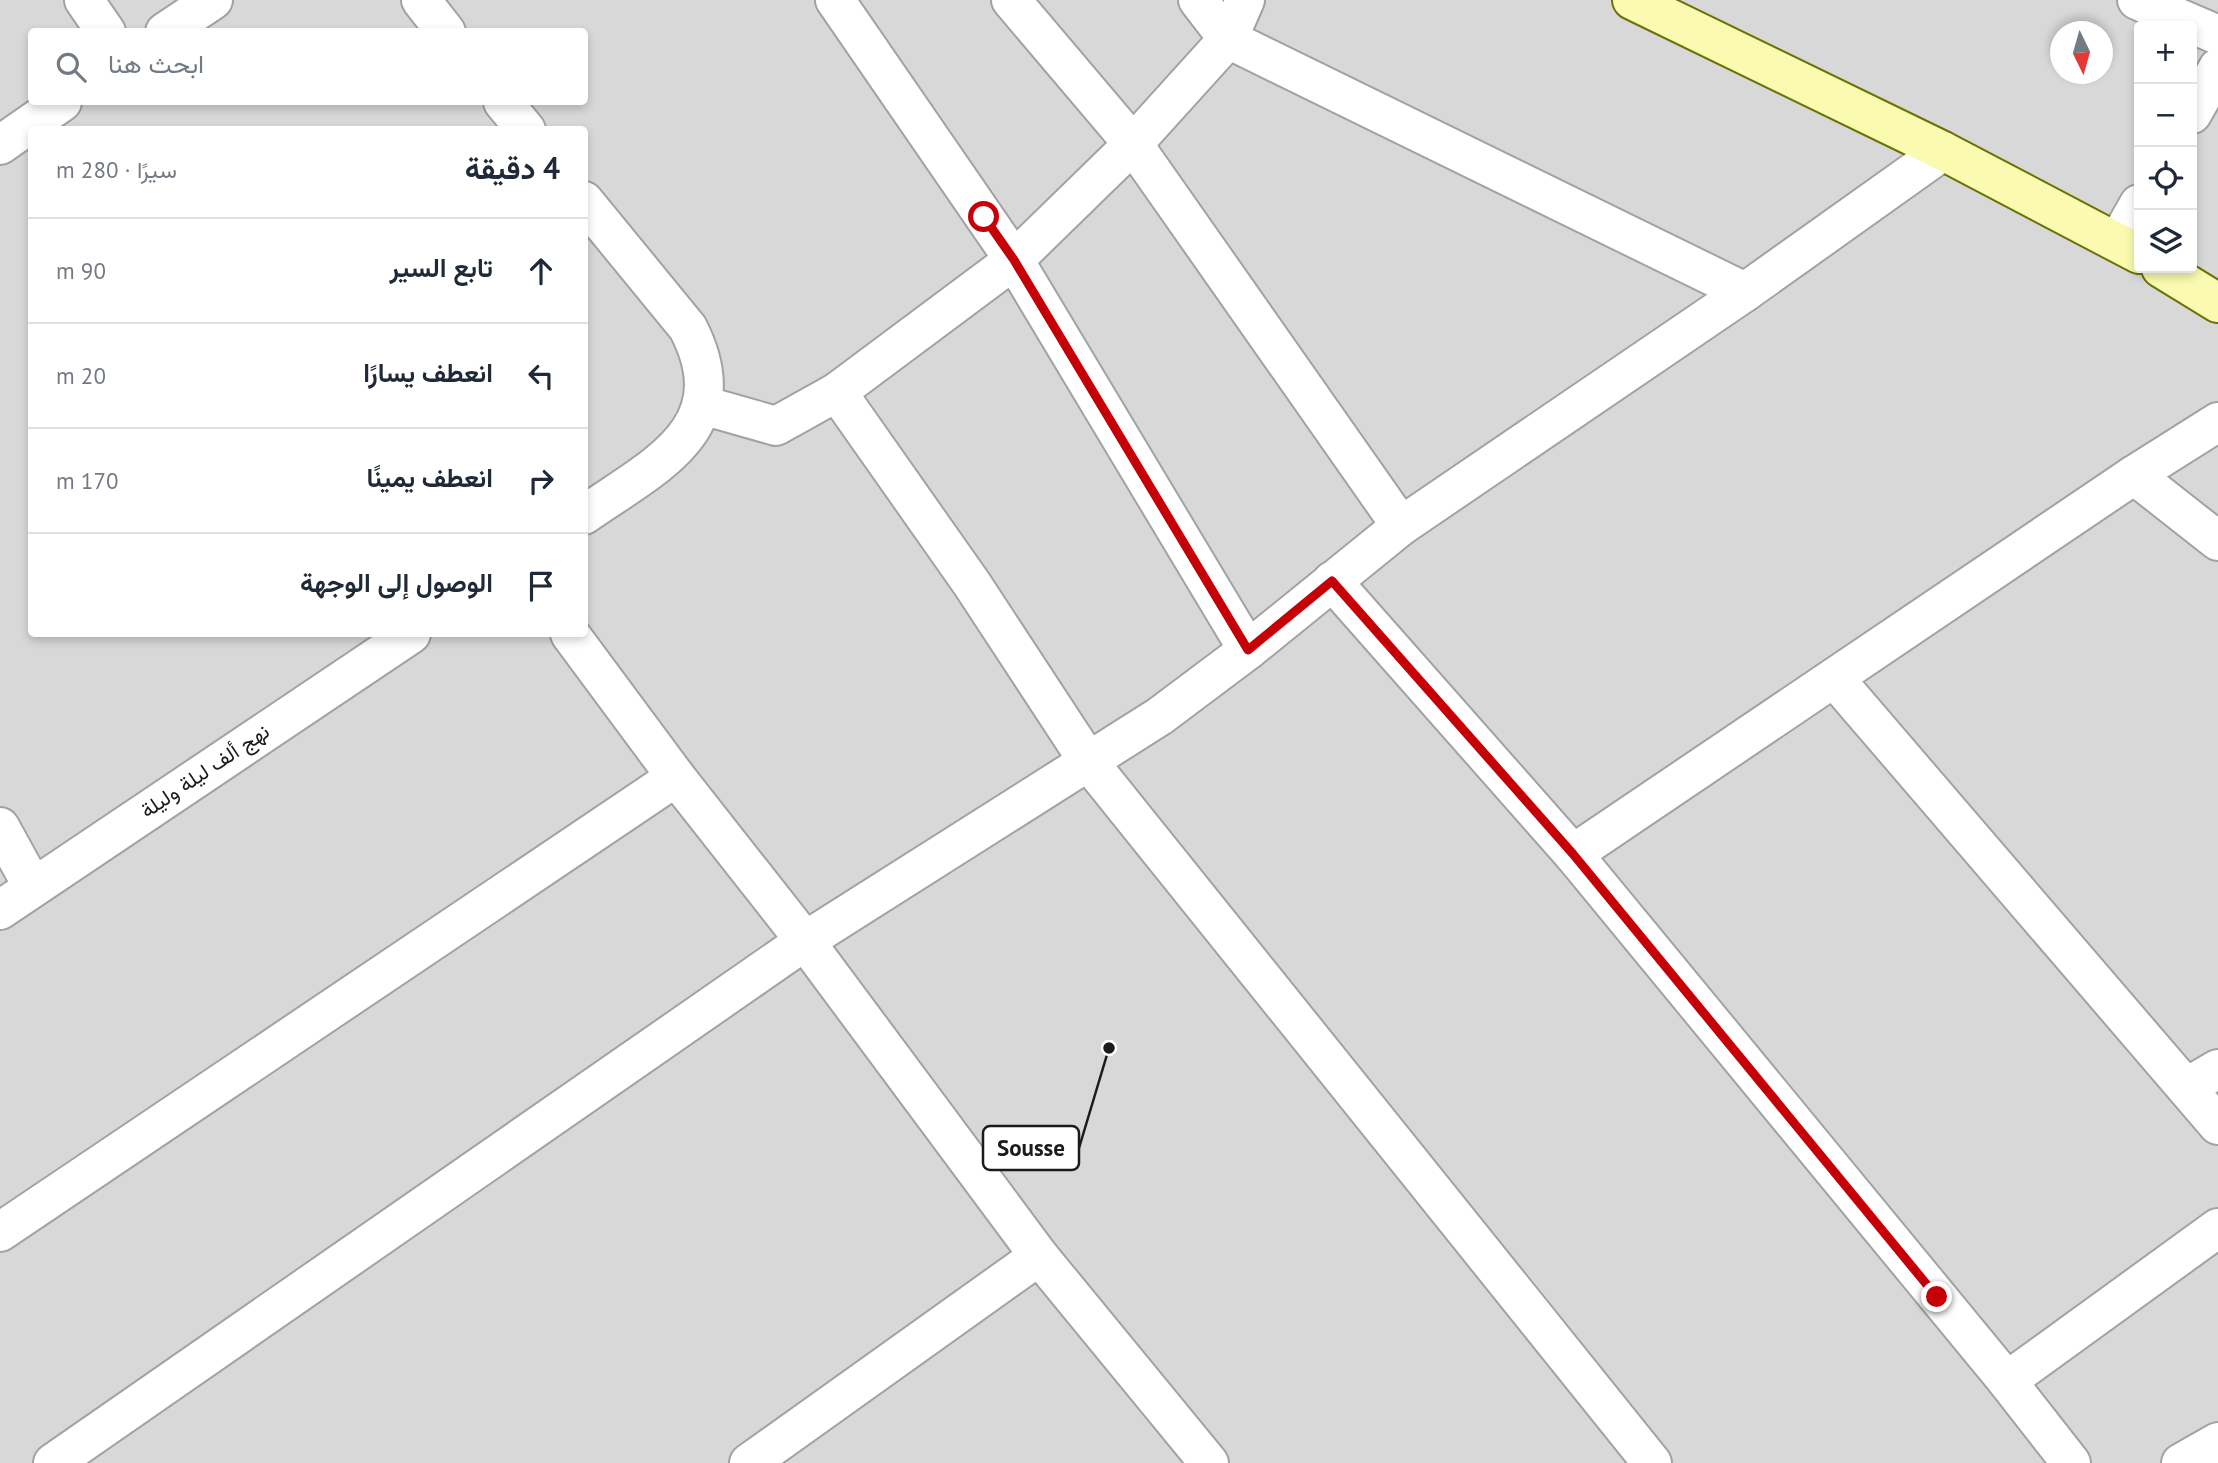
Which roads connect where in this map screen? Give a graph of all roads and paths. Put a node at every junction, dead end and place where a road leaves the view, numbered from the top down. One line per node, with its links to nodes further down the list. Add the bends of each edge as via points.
1 (84, 0): 10 (street)
2 (213, 0): 11 (street)
3 (421, 0): 12 (street)
4 (835, 0): 26 (street)
5 (1011, 0): 20 (street)
6 (1198, 0): 14 (street)
7 (1245, 0): 14 (street)
8 (1632, 0): 22 (street)
9 (2137, 0): 13 (street)
10 (103, 28)
11 (171, 28)
12 (443, 28)
13 (2218, 36)
14 (1228, 39): 20 (street); 28 (street)
15 (2218, 68): 18 (street)
16 (58, 105): 21 (street)
17 (505, 105): 19 (street)
18 (2197, 105)
19 (523, 126)
20 (1133, 144): 26 (street); 35 (street)
21 (0, 145)
22 (1943, 151): 25 (street); 28 (street)
23 (588, 206): 31 (street, via 688,328 704,372)
24 (2138, 210): 25 (street)
25 (2129, 248)
26 (1014, 260): 30 (street); 40 (street)
27 (2169, 273): 29 (street)
28 (1745, 292): 35 (street)
29 (2218, 303)
30 (836, 392): 31 (street, via 776,426); 42 (street, via 972,584)
31 (702, 405): 34 (street, via 691,431 673,453)
32 (2218, 422): 33 (street)
33 (2134, 475): 36 (street); 41 (street)
34 (588, 512)
35 (1401, 526): 37 (street)
36 (2218, 541)
37 (1332, 581): 40 (street); 45 (street)
38 (407, 637): 46 (street, نهج ألف ليلة وليلة)
39 (572, 637): 43 (street)
40 (1248, 650): 42 (street, via 1160,716)
41 (1835, 680): 45 (street); 49 (street)
42 (1088, 761): 48 (street); 59 (street)
43 (676, 777): 48 (street); 52 (street)
44 (0, 827): 46 (street)
45 (1573, 854): 54 (street)
46 (33, 887): 47 (street, نهج ألف ليلة وليلة)
47 (0, 910)
48 (805, 941): 53 (street); 56 (street)
49 (2202, 1078): 50 (street)
50 (2218, 1125)
51 (2218, 1228): 54 (street)
52 (0, 1232)
53 (1039, 1256): 57 (street); 58 (street)
54 (2007, 1381): 60 (street)
55 (2218, 1442): 61 (street)
56 (53, 1463)
57 (749, 1463)
58 (1209, 1463)
59 (1652, 1463)
60 (2071, 1463)
61 (2180, 1463)

